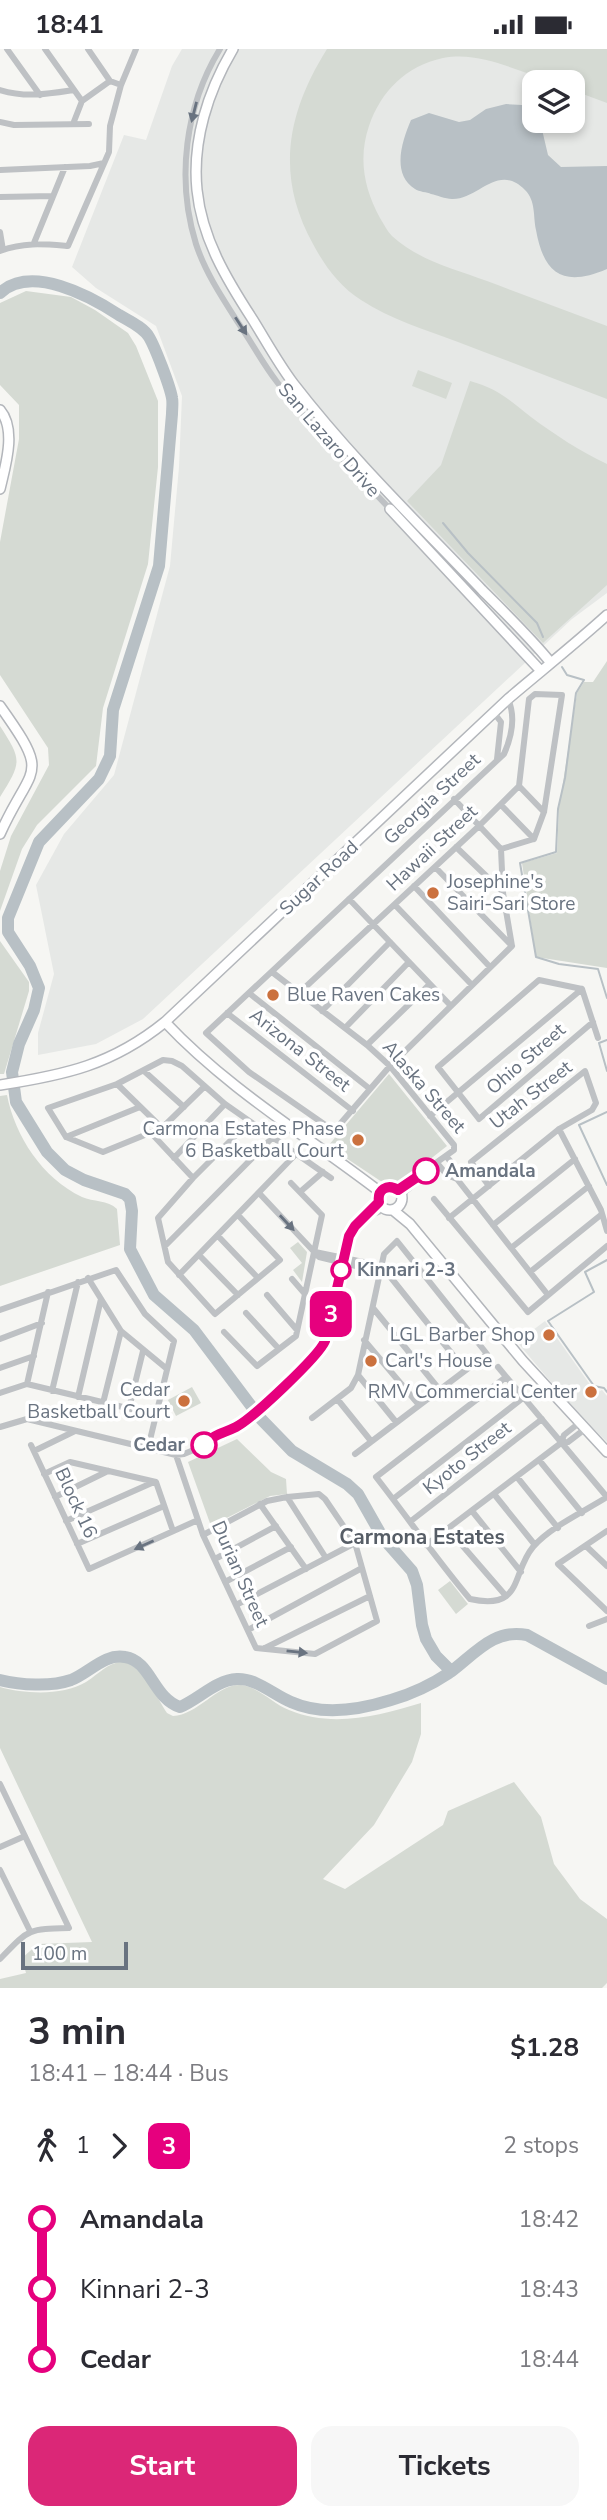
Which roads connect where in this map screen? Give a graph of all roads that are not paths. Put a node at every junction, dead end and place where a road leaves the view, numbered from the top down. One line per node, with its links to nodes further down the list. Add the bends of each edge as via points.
1 (7, 49): 11 (street)
2 (45, 49): 10 (street)
3 (88, 49): 7 (street)
4 (220, 49): 26 (street, San Lazaro Drive, one-way to 26, via 198,97 188,145 186,194 197,246 275,379 326,442)
5 (233, 49): 28 (main road, San Lazaro Drive, via 209,98 197,169 202,218 218,263 293,382 373,477)
6 (134, 50): 8 (street)
7 (110, 81): 8 (street); 12 (street)
8 (121, 85): 16 (street)
9 (0, 90): 11 (street)
10 (74, 90): 11 (street); 12 (street)
11 (40, 96)
12 (82, 101): 14 (street)
13 (0, 122): 14 (street)
14 (74, 124): 15 (street)
15 (89, 124)
16 (104, 163): 17 (street); 22 (street, via 68,246)
17 (65, 167): 18 (street); 19 (street)
18 (0, 170)
19 (53, 196): 20 (street); 22 (street)
20 (0, 197)
21 (0, 232): 23 (street)
22 (34, 243): 23 (street)
23 (1, 250)
24 (0, 410): 25 (main road, via 8,433)
25 (0, 489)
26 (390, 509): 29 (main road, San Lazaro Drive)
27 (607, 615): 28 (main road, Sugar Road)
28 (551, 663): 29 (main road, Sugar Road)
29 (541, 670): 30 (main road, Sugar Road)
30 (508, 699): 32 (main road, Sugar Road); 34 (street, via 513,710)
31 (0, 706): 41 (main road, via 25,741 33,768)
32 (494, 713): 33 (street, Georgia Street, via 500,722); 64 (main road, Sugar Road)
33 (499, 737): 34 (street); 35 (street, Georgia Street)
34 (509, 738): 35 (street, Georgia Street, via 504,754)
35 (497, 759): 37 (street, Georgia Street)
36 (519, 786): 38 (street, Hawaii Street); 39 (street); 39 (street, via 529,699 535,694 562,695)
37 (454, 799): 40 (street); 48 (street, Georgia Street)
38 (501, 805): 40 (street, Hawaii Street); 42 (street)
39 (544, 812): 42 (street)
40 (479, 826): 43 (street, Hawaii Street); 44 (street)
41 (0, 834)
42 (534, 839): 44 (street)
43 (456, 847): 45 (street, Hawaii Street); 47 (street)
44 (501, 849): 47 (street)
45 (435, 867): 46 (street, Hawaii Street); 52 (street)
46 (414, 887): 49 (street, Hawaii Street); 54 (street)
47 (503, 893): 52 (street)
48 (349, 898): 50 (street); 55 (street, Georgia Street)
49 (395, 905): 50 (street, Hawaii Street); 57 (street)
50 (373, 925): 51 (street); 60 (street, Hawaii Street)
51 (390, 942): 53 (street); 62 (street)
52 (512, 946): 54 (street)
53 (409, 963): 56 (street); 66 (street)
54 (490, 967): 57 (street)
55 (272, 972): 59 (street, Georgia Street); 60 (street, Alaska Street)
56 (430, 984): 61 (street); 68 (street)
57 (472, 985): 61 (street)
58 (582, 989): 65 (street); 75 (street); 75 (street, via 539,980 438,1067)
59 (249, 993): 63 (street, Georgia Street); 74 (street)
60 (299, 993): 62 (street, Alaska Street)
61 (451, 1006): 69 (street)
62 (322, 1011): 66 (street, Alaska Street)
63 (227, 1013): 79 (street, Arizona Street); 79 (street, Georgia Street, via 206,1033 249,1072 331,1130 338,1129)
64 (165, 1022): 72 (main road, Sugar Road, via 141,1042 95,1065); 104 (main road, via 236,1088)
65 (593, 1022): 67 (street); 75 (street, Ohio Street, via 479,1119)
66 (345, 1028): 68 (street, Alaska Street)
67 (598, 1038)
68 (368, 1045): 69 (street, Alaska Street)
69 (390, 1066): 74 (street); 80 (street, Alaska Street)
70 (144, 1071): 71 (street); 73 (street, via 163,1060 172,1061); 78 (street)
71 (117, 1084): 77 (street); 85 (street, via 48,1108)
72 (0, 1085)
73 (204, 1087): 76 (street); 78 (street)
74 (370, 1090): 79 (street)
75 (458, 1093): 80 (street)
76 (226, 1104): 81 (street); 89 (street)
77 (140, 1107): 82 (street); 85 (street)
78 (184, 1107): 82 (street)
79 (353, 1111)
80 (430, 1116): 88 (street, Alaska Street, via 455,1147)
81 (249, 1122): 86 (street); 93 (street)
82 (162, 1128): 84 (street)
83 (559, 1129): 90 (street); 98 (street); 98 (street, Utah Street, via 596,1103 585,1070 471,1163)
84 (152, 1135): 85 (street, via 103,1152); 89 (street)
85 (66, 1137)
86 (272, 1138): 87 (street); 111 (street)
87 (296, 1154): 92 (street); 101 (street)
88 (446, 1156): 91 (street, Alaska Street); 95 (street, via 456,1167)
89 (174, 1158): 93 (street)
90 (575, 1159): 97 (street); 108 (street)
91 (437, 1163): 95 (street); 100 (street, Alaska Street)
92 (323, 1172): 94 (street); 99 (street)
93 (193, 1178): 111 (street, via 158,1218)
94 (331, 1178)
95 (457, 1179): 103 (street)
96 (291, 1183): 99 (street)
97 (589, 1185): 105 (street); 113 (street)
98 (489, 1186): 103 (street)
99 (300, 1192): 114 (street, via 322,1215)
100 (399, 1192): 104 (main road); 104 (main road, via 388,1187)
101 (259, 1193): 106 (street); 114 (street, one-way to 114)
102 (434, 1199): 107 (street)
103 (473, 1199): 107 (street); 108 (street)
104 (387, 1204): 116 (street, via 352,1231); 162 (main road, via 410,1224)
105 (602, 1214): 109 (street); 118 (street)
106 (238, 1216): 110 (street); 121 (street, via 280,1260)
107 (449, 1217): 128 (street, via 527,1312)
108 (493, 1224): 113 (street)
109 (607, 1231)
110 (218, 1236): 115 (street); 121 (street)
111 (165, 1246): 119 (street, via 168,1262)
112 (607, 1246): 128 (street)
113 (511, 1248): 118 (street)
114 (315, 1252): 116 (street); 125 (street)
115 (199, 1255): 119 (street); 126 (street)
116 (343, 1260): 117 (street); 170 (street, via 323,1347 316,1356 239,1425)
117 (380, 1269): 130 (street); 145 (street); 145 (street, via 384,1254 397,1241 486,1353)
118 (530, 1272): 128 (street)
119 (179, 1275): 126 (street, via 215,1314)
120 (88, 1278): 123 (street); 129 (street); 144 (street, via 111,1270 120,1274 145,1314 174,1341)
121 (258, 1278): 126 (street)
122 (292, 1279): 125 (street)
123 (78, 1282): 124 (street); 150 (street)
124 (48, 1292): 131 (street); 133 (street)
125 (304, 1294): 134 (street)
126 (238, 1295)
127 (267, 1295): 134 (street)
128 (548, 1295)
129 (101, 1299): 135 (street); 152 (street)
130 (373, 1308): 138 (street); 149 (street)
131 (0, 1310)
132 (246, 1313): 139 (street)
133 (42, 1323): 137 (street); 141 (street)
134 (297, 1330): 139 (street)
135 (121, 1331): 140 (street); 155 (street)
136 (225, 1332): 139 (street, via 257,1366)
137 (0, 1339)
138 (364, 1340): 146 (street); 156 (street)
139 (279, 1349)
140 (143, 1350): 144 (street); 157 (street)
141 (34, 1356): 143 (street); 148 (street)
142 (498, 1367): 147 (street)
143 (0, 1368)
144 (167, 1369): 158 (street)
145 (465, 1370): 149 (street)
146 (358, 1375): 154 (street); 161 (street)
147 (506, 1377): 153 (street); 180 (street, via 376,1477)
148 (27, 1384): 150 (street); 151 (street)
149 (439, 1389): 156 (street)
150 (52, 1391): 152 (street)
151 (0, 1393)
152 (78, 1397): 155 (street)
153 (523, 1398): 160 (street); 180 (street)
154 (338, 1400): 159 (street); 165 (street)
155 (103, 1403): 157 (street)
156 (419, 1405): 161 (street)
157 (129, 1408): 158 (street)
158 (156, 1415): 167 (street)
159 (312, 1418)
160 (541, 1419): 166 (street); 187 (street, Kyoto Street)
161 (396, 1422): 165 (street)
162 (582, 1426): 166 (street, via 564,1435); 168 (main road)
163 (0, 1427): 164 (street, via 27,1419)
164 (75, 1431): 167 (street); 173 (street, Block 16, via 32,1448)
165 (371, 1441): 169 (street)
166 (561, 1443): 171 (street); 179 (street)
167 (148, 1448): 170 (street)
168 (607, 1452)
169 (355, 1454)
170 (176, 1455): 185 (street, Durian Street)
171 (539, 1460): 174 (street); 184 (street)
172 (110, 1471): 173 (street, via 70,1462); 175 (street); 177 (street)
173 (44, 1473): 177 (street, Block 16)
174 (517, 1477): 176 (street); 189 (street)
175 (156, 1482): 182 (street); 186 (street)
176 (494, 1494): 183 (street); 197 (street)
177 (55, 1497): 186 (street, Block 16)
178 (286, 1497): 181 (street); 194 (street, Durian Street, via 319,1494); 200 (street)
179 (607, 1497): 184 (street)
180 (393, 1499): 187 (street)
181 (260, 1504): 188 (street); 193 (street)
182 (164, 1506): 191 (street); 195 (street)
183 (472, 1511): 190 (street); 205 (street)
184 (582, 1513): 189 (street)
185 (198, 1520): 191 (street); 193 (street, Durian Street)
186 (66, 1521): 195 (street, Block 16)
187 (411, 1521): 196 (street)
188 (276, 1526): 199 (street); 201 (street)
189 (558, 1528): 197 (street)
190 (448, 1529): 196 (street); 208 (street)
191 (173, 1531): 195 (street, Block 16, one-way to 195, via 89,1569)
192 (607, 1531): 198 (street)
193 (203, 1535): 201 (street, Durian Street)
194 (355, 1543): 200 (street); 203 (street, Durian Street)
195 (77, 1544)
196 (426, 1545): 208 (street, via 470,1599)
197 (536, 1545): 205 (street)
198 (586, 1546): 202 (street); 210 (street, via 558,1564)
199 (291, 1547): 204 (street); 206 (street)
200 (326, 1558): 204 (street)
201 (215, 1559): 206 (street, Durian Street)
202 (607, 1566)
203 (362, 1568): 207 (street, Durian Street); 213 (street)
204 (306, 1569): 209 (street)
205 (521, 1571): 208 (street, via 517,1585)
206 (225, 1582): 209 (street, Durian Street)
207 (370, 1596): 214 (street); 214 (street, Durian Street, one-way to 207, via 315,1654 377,1621)
208 (506, 1596)
209 (236, 1605): 213 (street, Durian Street)
210 (607, 1611)
211 (607, 1619): 212 (street)
212 (589, 1626)
213 (248, 1630): 214 (street, Durian Street, via 256,1648)
214 (263, 1649)
215 (0, 1784): 216 (street)
216 (25, 1836): 217 (street); 219 (street, via 69,1928)
217 (0, 1847)
218 (0, 1870): 219 (street)
219 (30, 1931): 220 (street)
220 (0, 1959)

